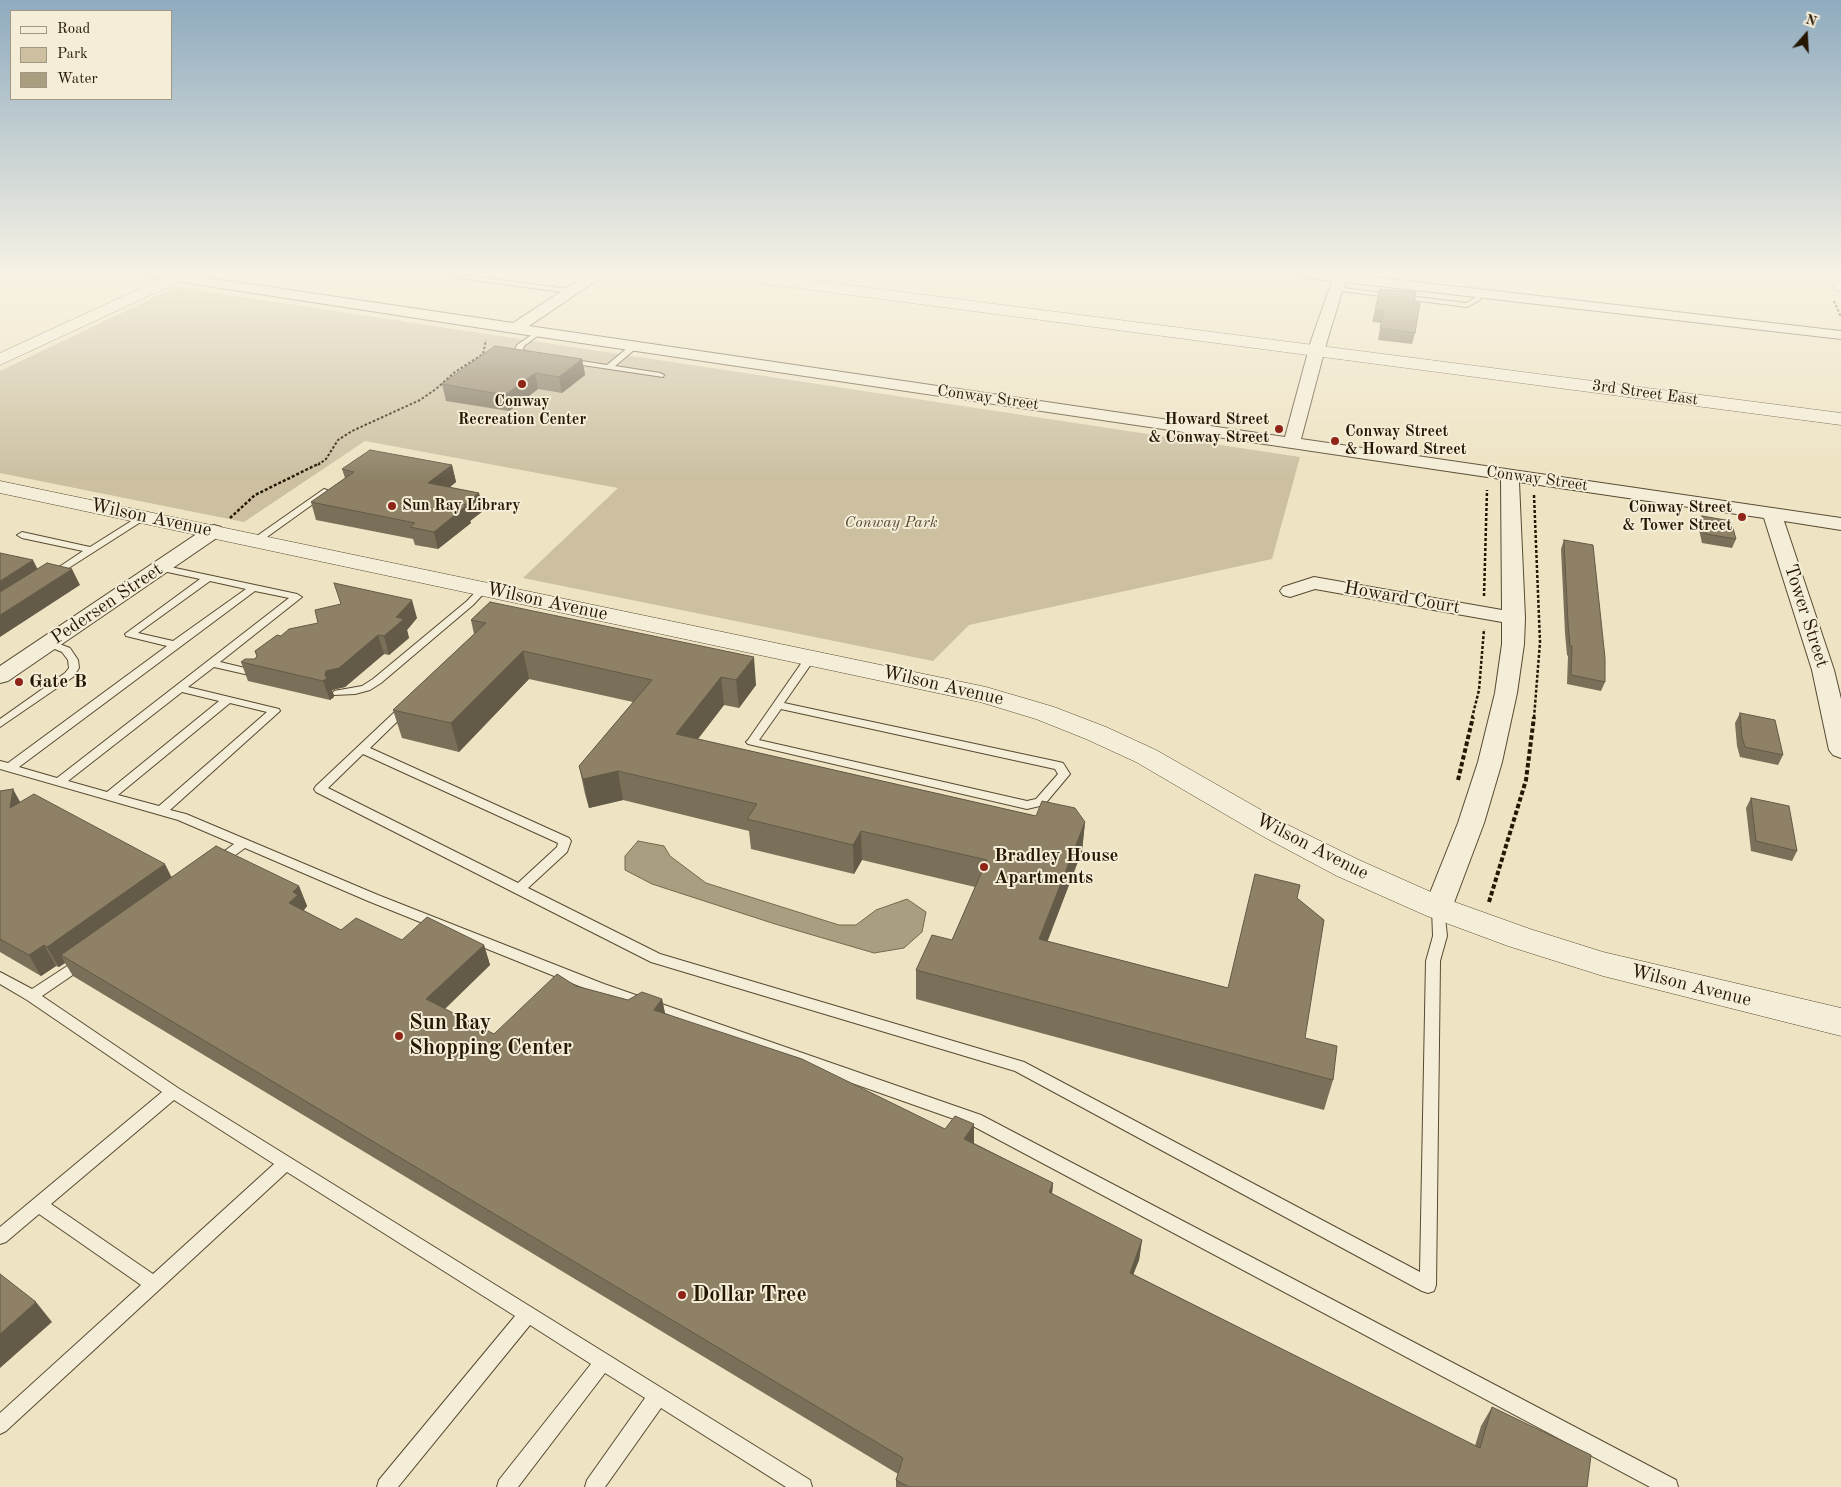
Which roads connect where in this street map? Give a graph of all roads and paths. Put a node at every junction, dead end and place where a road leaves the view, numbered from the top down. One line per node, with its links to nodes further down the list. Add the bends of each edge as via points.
1 (42, 340): 10 (street)
2 (486, 340): 23 (path, via 483,354 436,389 420,400 352,431 338,440 326,459 314,468 255,495)
3 (527, 340): 9 (lane, via 519,350 525,355)
4 (597, 340): 7 (street, Conway Street)
5 (1243, 340): 8 (street, 3rd Street East)
6 (1320, 340): 8 (street)
7 (635, 346): 12 (lane); 15 (street, Conway Street)
8 (1317, 350): 14 (street, 3rd Street East); 15 (street)
9 (543, 358)
10 (0, 360)
11 (562, 360): 12 (lane)
12 (609, 367): 13 (lane)
13 (660, 375)
14 (1841, 419)
15 (1292, 442): 16 (street, Conway Street)
16 (1510, 475): 20 (street, Conway Street); 34 (street)
17 (1488, 483): 33 (path)
18 (0, 487): 21 (street, Wilson Avenue)
19 (324, 492): 25 (lane)
20 (1772, 513): 22 (street, Conway Street); 49 (street, Tower Street, via 1823,670)
21 (144, 516): 23 (street, Wilson Avenue); 26 (lane)
22 (1841, 524)
23 (214, 531): 25 (street, Wilson Avenue); 27 (street, Pedersen Street)
24 (22, 535): 26 (lane)
25 (257, 540): 31 (street, Wilson Avenue)
26 (91, 550): 29 (lane)
27 (161, 568): 28 (lane); 36 (street, Pedersen Street)
28 (208, 578): 30 (lane); 37 (lane, via 130,634)
29 (42, 582)
30 (253, 588): 37 (lane); 39 (lane, via 297,597)
31 (483, 588): 38 (street, Wilson Avenue, via 516,604); 43 (lane, via 377,681 359,690)
32 (1290, 591): 34 (street, Howard Court, via 1314,583)
33 (1484, 599)
34 (1514, 618): 58 (street, via 1514,644 1506,693 1490,762 1471,823)
35 (1488, 624): 52 (path, via 1484,625 1479,690)
36 (49, 643): 41 (street, Pedersen Street); 47 (lane, via 66,650 74,668 62,682)
37 (175, 645): 50 (lane)
38 (811, 657): 46 (lane); 58 (street, Wilson Avenue, via 986,695 1096,733 1164,765 1274,830 1348,868)
39 (212, 663): 40 (lane); 42 (lane)
40 (258, 674)
41 (0, 676)
42 (181, 688): 45 (lane); 51 (lane)
43 (338, 693)
44 (417, 698): 48 (lane)
45 (228, 700): 53 (lane); 54 (lane, via 275,712)
46 (778, 705): 46 (lane, via 752,742 1026,806 1040,802 1064,774 1059,766)
47 (0, 724)
48 (362, 749): 57 (lane, via 320,789); 57 (lane, via 565,841 563,849)
49 (1841, 750)
50 (5, 767): 51 (lane)
51 (59, 782): 53 (lane)
52 (1456, 788)
53 (109, 796): 54 (lane)
54 (160, 811): 55 (lane)
55 (244, 843): 56 (lane); 76 (lane, via 599,988 976,1120)
56 (206, 871)
57 (519, 889): 58 (lane, via 656,958 1019,1066 1428,1285 1433,961 1440,936)
58 (1438, 908): 62 (street, Wilson Avenue, via 1603,964)
59 (90, 955): 61 (lane)
60 (0, 977): 61 (lane)
61 (32, 996): 63 (lane)
62 (1841, 1022)
63 (173, 1092): 64 (lane); 65 (lane)
64 (286, 1163): 67 (lane); 68 (lane)
65 (38, 1205): 66 (lane); 67 (lane)
66 (0, 1237)
67 (153, 1284): 71 (lane)
68 (528, 1314): 69 (lane); 72 (lane)
69 (603, 1362): 70 (lane); 73 (lane)
70 (658, 1396): 74 (lane); 75 (lane)
71 (0, 1425)
72 (386, 1487)
73 (506, 1487)
74 (594, 1487)
75 (803, 1487)
76 (1669, 1487)

